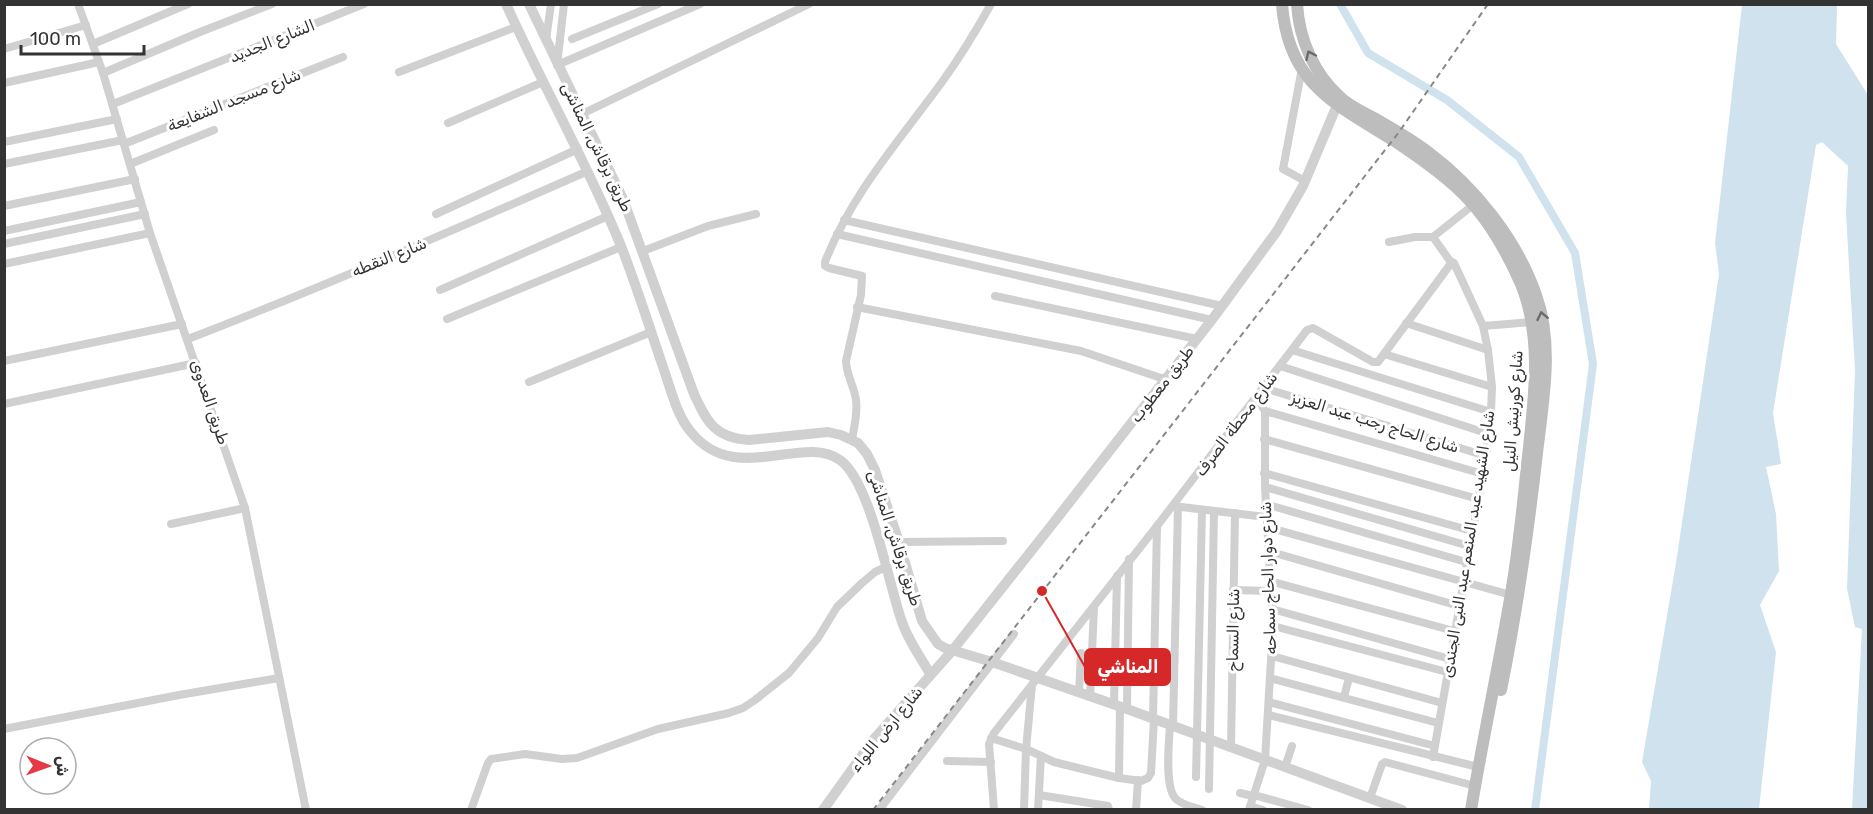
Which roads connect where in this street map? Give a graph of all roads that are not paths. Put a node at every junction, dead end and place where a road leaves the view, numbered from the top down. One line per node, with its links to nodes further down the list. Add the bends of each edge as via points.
1 (78, 4): 15 (street, طريق العدوى)
2 (188, 4): 19 (street)
3 (272, 4): 26 (street)
4 (364, 4): 30 (street, الشارع الجديد)
5 (506, 4): 16 (street, طريق برقاش, المناشى)
6 (529, 4): 18 (street, طريق برقاش, المناشى)
7 (551, 4): 18 (street)
8 (564, 4): 23 (street)
9 (658, 4): 17 (street)
10 (700, 4): 23 (street)
11 (809, 4): 31 (street)
12 (991, 4): 51 (street)
13 (1282, 4): 24 (main road, شارع كورنيش النيل, via 1287,37)
14 (1297, 4): 29 (main road, شارع كورنيش النيل, one-way to 14, via 1307,51)
15 (86, 25): 19 (street, طريق العدوى); 20 (street)
16 (516, 27): 25 (street); 27 (street, طريق برقاش, المناشى)
17 (572, 39)
18 (546, 40): 23 (street, طريق برقاش, المناشى)
19 (93, 44): 22 (street, طريق العدوى)
20 (4, 49)
21 (344, 57): 36 (street, شارع مسجد الشفايعة)
22 (99, 62): 26 (street, طريق العدوى); 28 (street)
23 (557, 65): 31 (street, طريق برقاش, المناشى)
24 (1302, 68): 29 (main road, شارع كورنيش النيل, via 1323,94); 43 (street, via 1283,169)
25 (399, 72)
26 (104, 73): 30 (street, طريق العدوى)
27 (543, 82): 33 (street); 37 (street, طريق برقاش, المناشى)
28 (4, 83)
29 (1338, 101): 38 (main road, شارع كورنيش النيل); 43 (street, طريق معطوب)
30 (113, 104): 32 (street, طريق العدوى)
31 (582, 114): 59 (street, طريق برقاش, المناشى, via 619,189)
32 (117, 120): 35 (street); 36 (street, طريق العدوى)
33 (448, 123)
34 (214, 130): 40 (street)
35 (4, 142)
36 (124, 142): 39 (street, شارع مسجد الشفايعة); 40 (street, طريق العدوى)
37 (578, 149): 41 (street, طريق برقاش, المناشى); 47 (street)
38 (1425, 156): 45 (main road, شارع كورنيش النيل); 75 (main road, شارع كورنيش النيل, one-way to 38, via 1543,322 1536,294 1507,237 1465,184)
39 (4, 164)
40 (130, 164): 42 (street, طريق العدوى)
41 (588, 171): 50 (street, طريق برقاش, المناشى); 73 (street, شارع النقطه)
42 (135, 179): 44 (street, طريق العدوى); 46 (street)
43 (1305, 181): 64 (street, طريق معطوب, via 1287,217)
44 (141, 202): 48 (street, طريق العدوى); 52 (street)
45 (1473, 205): 55 (street); 68 (main road, شارع كورنيش النيل, via 1506,254)
46 (4, 206)
47 (435, 213)
48 (145, 214): 53 (street, طريق العدوى); 57 (street)
49 (756, 214): 59 (street, via 730,219)
50 (608, 216): 58 (street, طريق برقاش, المناشى); 62 (street)
51 (844, 220): 54 (street); 64 (street)
52 (4, 231)
53 (150, 233): 61 (street); 70 (street, طريق العدوى)
54 (837, 234): 65 (street, via 825,266 862,276); 67 (street)
55 (1433, 237): 56 (street); 60 (street, شارع الشهيد عبد المنعم عبد النبى الجندى)
56 (1389, 242)
57 (4, 244)
58 (621, 247): 66 (street); 72 (street, طريق برقاش, المناشى)
59 (643, 251): 86 (street, طريق برقاش, المناشى)
60 (1452, 262): 69 (street); 71 (street, شارع الشهيد عبد المنعم عبد النبى الجندى)
61 (4, 264)
62 (440, 290)
63 (995, 296): 74 (street)
64 (1222, 306): 67 (street, طريق معطوب)
65 (857, 308): 82 (street, via 1081,351); 94 (street, via 846,361 856,399)
66 (447, 319)
67 (1212, 320): 74 (street, طريق معطوب)
68 (1532, 322): 71 (street); 75 (main road, شارع كورنيش النيل)
69 (1406, 323): 77 (street); 78 (street)
70 (182, 324): 73 (street, طريق العدوى); 79 (street)
71 (1483, 326): 77 (street, شارع الشهيد عبد المنعم عبد النبى الجندى)
72 (651, 332): 83 (street); 88 (street, طريق برقاش, المناشى)
73 (188, 339): 80 (street, طريق العدوى)
74 (1197, 339): 82 (street, طريق معطوب)
75 (1540, 349): 122 (main road, شارع كورنيش النيل); 126 (main road, شارع كورنيش النيل, via 1531,505)
76 (1292, 350): 78 (street, شارع محطة الصرف, via 1313,328 1373,362); 81 (street, شارع محطة الصرف); 91 (street)
77 (1488, 350): 84 (street, شارع الشهيد عبد المنعم عبد النبى الجندى)
78 (1384, 354): 84 (street)
79 (4, 361)
80 (196, 363): 89 (street); 102 (street, طريق العدوى)
81 (1280, 366): 85 (street, شارع محطة الصرف); 92 (street)
82 (1164, 379): 131 (street, طريق معطوب)
83 (529, 382)
84 (1492, 387): 91 (street, شارع الشهيد عبد المنعم عبد النبى الجندى)
85 (1264, 388): 87 (street, شارع محطة الصرف); 95 (street, شارع الحاج رجب عبد العزيز)
86 (694, 394): 88 (street); 94 (street, طريق برقاش, المناشى, via 713,428 736,439 828,432)
87 (1256, 398): 90 (street); 101 (street, شارع محطة الصرف)
88 (675, 401): 117 (street, طريق برقاش, المناشى, via 690,432 720,453 757,458 811,452 839,458 857,481)
89 (4, 404)
90 (1265, 411): 93 (street, شارع دوار الحاج سماحه); 97 (street)
91 (1491, 412): 92 (street, شارع الشهيد عبد المنعم عبد النبى الجندى)
92 (1489, 434): 95 (street, شارع الشهيد عبد المنعم عبد النبى الجندى)
93 (1264, 439): 96 (street, شارع دوار الحاج سماحه); 99 (street)
94 (852, 440): 111 (street, طريق برقاش, المناشى, via 867,454 875,470)
95 (1486, 456): 97 (street, شارع الشهيد عبد المنعم عبد النبى الجندى)
96 (1264, 473): 98 (street, شارع دوار الحاج سماحه); 110 (street)
97 (1483, 474): 99 (street, شارع الشهيد عبد المنعم عبد النبى الجندى)
98 (1265, 487): 100 (street, شارع دوار الحاج سماحه); 113 (street)
99 (1478, 499): 110 (street, شارع الشهيد عبد المنعم عبد النبى الجندى)
100 (1266, 504): 106 (street, شارع دوار الحاج سماحه); 116 (street)
101 (1175, 506): 103 (street); 108 (street, شارع محطة الصرف); 150 (street)
102 (245, 508): 107 (street); 137 (street, طريق العدوى)
103 (1202, 510): 104 (street); 153 (street)
104 (1214, 511): 105 (street); 155 (street)
105 (1235, 513): 106 (street); 121 (street, شارع السماح)
106 (1266, 517): 109 (street, شارع دوار الحاج سماحه)
107 (171, 524)
108 (1157, 526): 115 (street, شارع محطة الصرف); 148 (street)
109 (1267, 527): 114 (street, شارع دوار الحاج سماحه); 119 (street)
110 (1472, 531): 113 (street, شارع الشهيد عبد المنعم عبد النبى الجندى)
111 (899, 542): 112 (street); 131 (street, طريق برقاش, المناشى, via 922,621 938,644)
112 (1003, 542)
113 (1469, 546): 116 (street, شارع الشهيد عبد المنعم عبد النبى الجندى)
114 (1268, 551): 120 (street, شارع دوار الحاج سماحه); 124 (street)
115 (1130, 559): 118 (street, شارع محطة الصرف); 146 (street)
116 (1466, 562): 119 (street, شارع الشهيد عبد المنعم عبد النبى الجندى)
117 (886, 567): 135 (street, طريق برقاش, المناشى, via 908,637); 180 (street, via 875,572 837,607 789,673 743,708 658,729 577,758 525,753 491,759)
118 (1117, 576): 123 (street, شارع محطة الصرف); 146 (street)
119 (1463, 582): 122 (street); 124 (street, شارع الشهيد عبد المنعم عبد النبى الجندى)
120 (1270, 586): 121 (street); 125 (street, شارع دوار الحاج سماحه); 128 (street)
121 (1233, 590): 158 (street, شارع السماح)
122 (1511, 595): 126 (main road, شارع كورنيش النيل)
123 (1094, 606): 140 (street, شارع محطة الصرف); 143 (street)
124 (1459, 606): 128 (street, شارع الشهيد عبد المنعم عبد النبى الجندى)
125 (1272, 609): 127 (street, شارع دوار الحاج سماحه); 133 (street)
126 (1512, 611): 151 (main road, شارع كورنيش النيل)
127 (1273, 626): 132 (street, شارع دوار الحاج سماحه); 136 (street)
128 (1454, 631): 133 (street, شارع الشهيد عبد المنعم عبد النبى الجندى)
129 (1014, 633): 134 (street)
130 (1081, 653): 141 (street)
131 (953, 654): 134 (street, طريق برقاش, المناشى); 135 (street, شارع ارض اللواء)
132 (1272, 656): 138 (street, شارع دوار الحاج سماحه); 139 (street)
133 (1450, 659): 136 (street, شارع الشهيد عبد المنعم عبد النبى الجندى)
134 (992, 662): 140 (street, طريق برقاش, المناشى); 182 (street)
135 (933, 672): 181 (street, شارع ارض اللواء, via 873,740)
136 (1447, 672): 145 (street, شارع الشهيد عبد المنعم عبد النبى الجندى)
137 (279, 678): 152 (street); 179 (street, طريق العدوى)
138 (1270, 678): 144 (street, شارع دوار الحاج سماحه); 149 (street)
139 (1349, 678): 142 (street); 145 (street)
140 (1035, 682): 141 (street, طريق برقاش, المناشى); 154 (street, شارع محطة الصرف); 159 (street)
141 (1079, 693): 143 (street, طريق برقاش, المناشى)
142 (1345, 693)
143 (1090, 697): 146 (street, طريق برقاش, المناشى)
144 (1269, 702): 147 (street, شارع دوار الحاج سماحه); 157 (street)
145 (1442, 703): 149 (street, شارع الشهيد عبد المنعم عبد النبى الجندى)
146 (1120, 707): 148 (street, طريق برقاش, المناشى); 168 (street)
147 (1268, 715): 161 (street); 162 (street, شارع دوار الحاج سماحه)
148 (1154, 719): 150 (street, طريق برقاش, المناشى); 169 (street, via 1151,773 1145,780)
149 (1438, 723): 157 (street, شارع الشهيد عبد المنعم عبد النبى الجندى)
150 (1171, 725): 153 (street, طريق برقاش, المناشى); 178 (street, via 1170,788 1179,802)
151 (1490, 726): 166 (main road, شارع كورنيش النيل); 192 (main road, شارع كورنيش النيل)
152 (4, 729)
153 (1197, 735): 155 (street, طريق برقاش, المناشى); 167 (street)
154 (991, 738): 159 (street); 164 (street)
155 (1209, 740): 158 (street, طريق برقاش, المناشى); 171 (street)
156 (1292, 746): 165 (street)
157 (1435, 746): 161 (street, شارع الشهيد عبد المنعم عبد النبى الجندى)
158 (1231, 748): 162 (street, طريق برقاش, المناشى)
159 (1026, 749): 160 (street); 184 (street)
160 (1041, 756): 168 (street); 173 (street)
161 (1433, 757): 166 (street)
162 (1264, 760): 165 (street, طريق برقاش, المناشى); 174 (street, شارع دوار الحاج سماحه)
163 (948, 761): 164 (street)
164 (991, 762): 183 (street)
165 (1285, 767): 175 (street, طريق برقاش, المناشى)
166 (1478, 767): 170 (main road, شارع كورنيش النيل)
167 (1196, 777)
168 (1119, 778): 169 (street)
169 (1138, 780): 187 (street)
170 (1474, 786): 175 (street, via 1385,762); 191 (main road, شارع كورنيش النيل)
171 (1209, 789)
172 (1240, 793): 174 (street)
173 (1039, 795): 176 (street); 185 (street)
174 (1254, 796): 177 (street, شارع دوار الحاج سماحه); 189 (street)
175 (1370, 798): 190 (street, طريق برقاش, المناشى)
176 (1081, 806): 186 (street, via 1108,806)
177 (1250, 808): 188 (street)
178 (1198, 809)
179 (306, 810)
180 (471, 810)
181 (823, 810)
182 (879, 810)
183 (994, 810)
184 (1024, 810)
185 (1038, 810)
186 (1109, 810)
187 (1136, 810)
188 (1263, 810)
189 (1308, 810)
190 (1402, 810)
191 (1471, 810)
192 (1479, 810)

